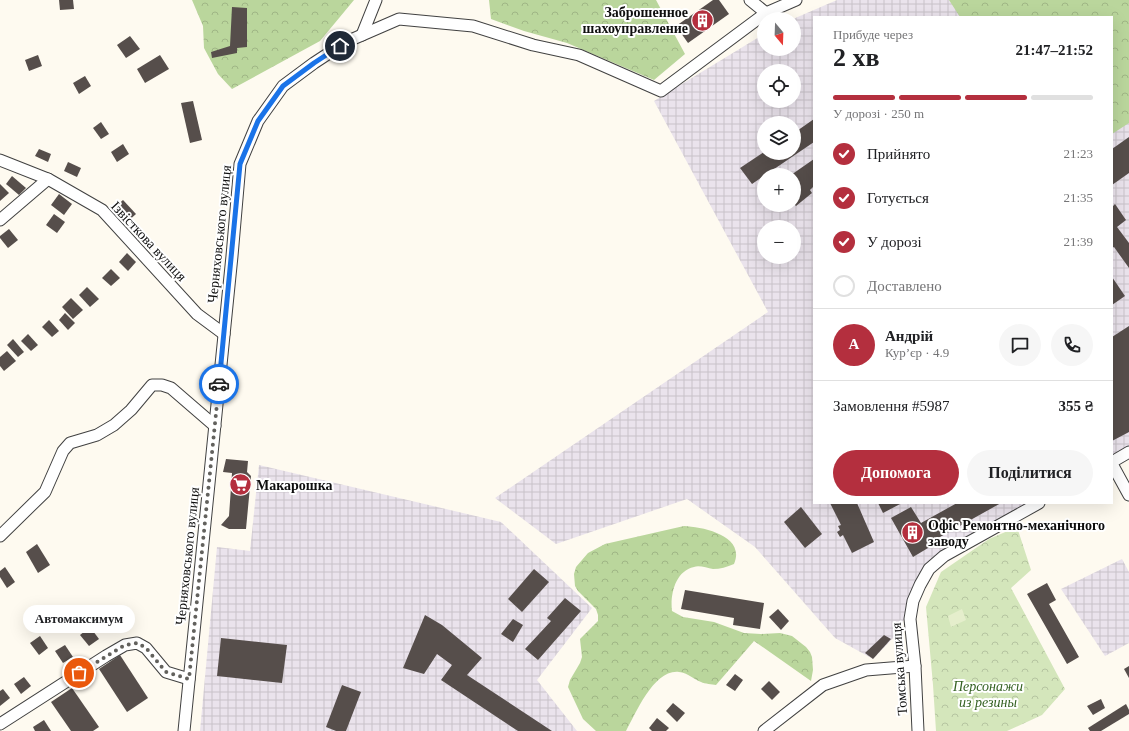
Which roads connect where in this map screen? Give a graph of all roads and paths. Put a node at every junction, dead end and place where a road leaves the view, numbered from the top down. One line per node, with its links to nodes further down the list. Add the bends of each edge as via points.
1 (376, 0): 7 (street)
2 (750, 0): 4 (street)
3 (796, 0): 5 (street)
4 (765, 12)
5 (768, 12)
6 (757, 20): 7 (street, Черняховського вулиця, via 661,91 579,56 473,26 399,19)
7 (362, 35): 11 (street, Черняховського вулиця, via 346,42 283,86 258,121 240,164)
8 (0, 160): 9 (street, Iзвiсткова вулиця)
9 (48, 179): 10 (street); 11 (street, Iзвiсткова вулиця, via 102,210 197,314)
10 (0, 220)
11 (224, 334): 12 (street, Черняховського вулиця)
12 (215, 426): 18 (street, via 171,388 152,385 114,425 97,435 70,443 63,451 45,492); 20 (street, Черняховського вулиця)
13 (1129, 452): 14 (street)
14 (1113, 462)
15 (1113, 465): 16 (street)
16 (1129, 495)
17 (1036, 504): 19 (street, Томська вулиця, via 944,556 929,569 913,601 910,619)
18 (0, 536)
19 (915, 666): 23 (street, via 866,670 823,685); 24 (street, Томська вулиця)
20 (189, 679): 21 (street, via 166,672 146,648 138,643 125,645); 22 (street, Черняховського вулиця)
21 (0, 724)
22 (184, 731)
23 (764, 731)
24 (918, 731)

